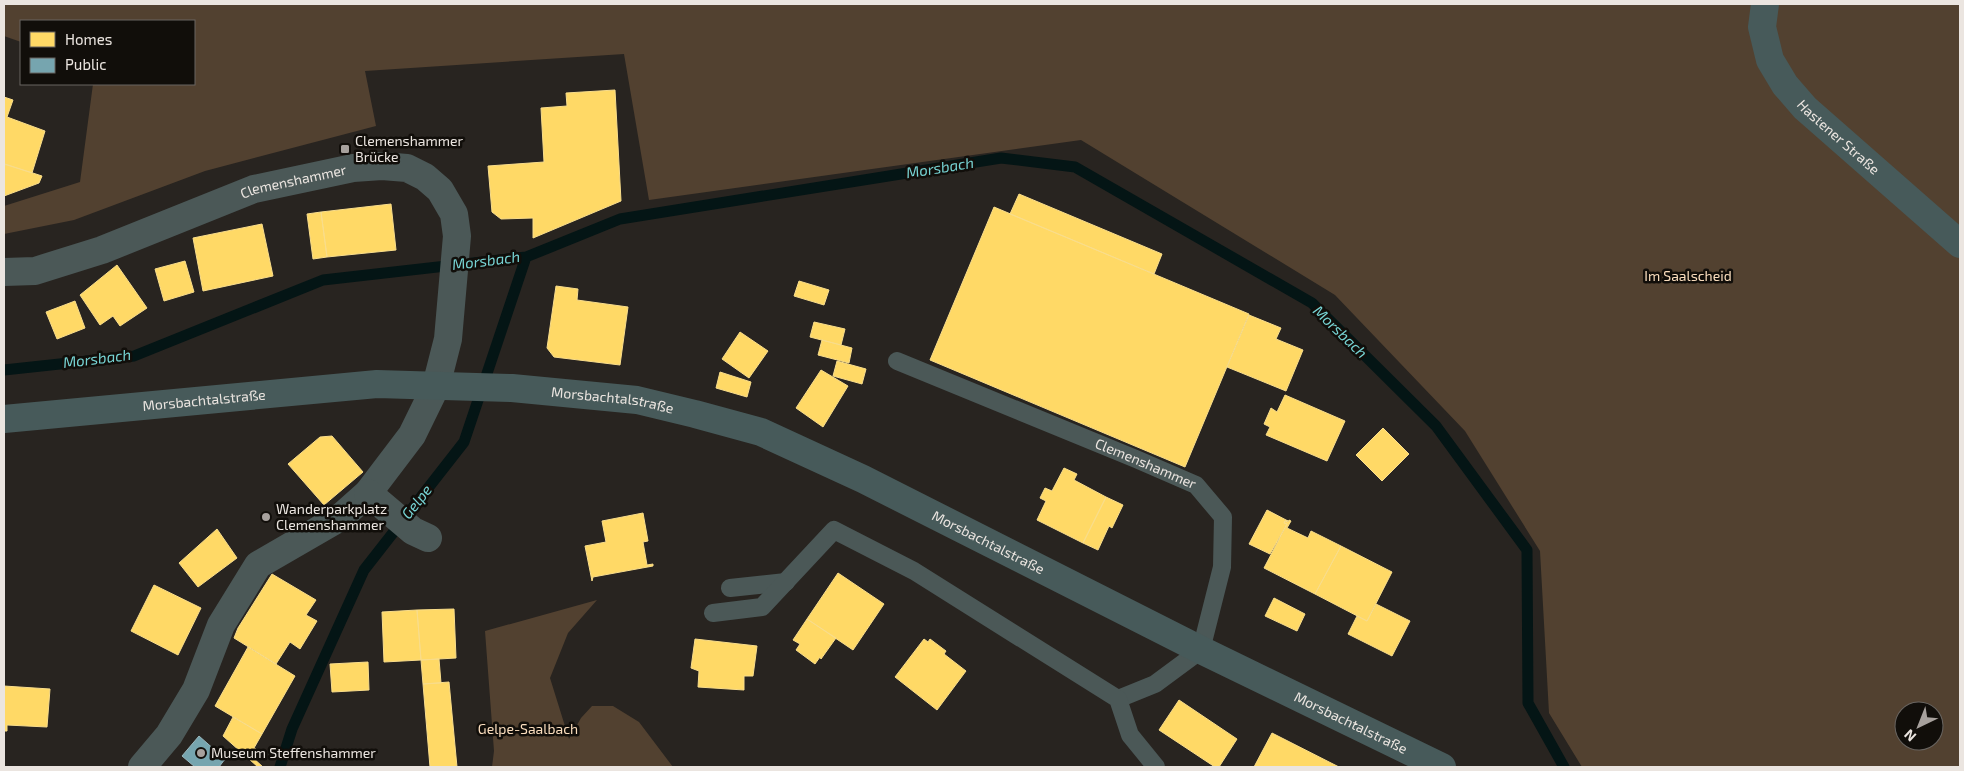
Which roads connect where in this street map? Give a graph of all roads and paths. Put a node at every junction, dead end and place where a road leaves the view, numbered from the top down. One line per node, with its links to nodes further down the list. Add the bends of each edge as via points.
1 (1765, 4): 2 (main road, Hastener Straße, via 1762,27 1770,60 1785,85 1805,108)
2 (1960, 244)
3 (4, 272): 5 (street, Clemenshammer, via 35,271 102,250 254,189 353,168 408,168 425,176 440,190 454,214 457,236 448,339)
4 (896, 361): 12 (lane, Clemenshammer, via 1196,485 1223,517 1222,567)
5 (436, 386): 6 (main road, Morsbachtalstraße, via 377,384); 7 (street, Clemenshammer, via 412,435); 12 (main road, Morsbachtalstraße, via 512,388 637,400 761,432 863,479)
6 (4, 419)
7 (368, 493): 8 (street); 14 (street, Clemenshammer, via 341,517 258,565 221,625 196,690 169,735)
8 (421, 534)
9 (786, 582): 10 (lane); 11 (lane, via 762,607); 13 (lane, via 834,530 914,571)
10 (730, 588)
11 (713, 613)
12 (1202, 650): 13 (lane, via 1155,684); 16 (main road, Morsbachtalstraße)
13 (1118, 699): 15 (lane, via 1130,735)
14 (142, 767)
15 (1156, 767)
16 (1442, 767)

